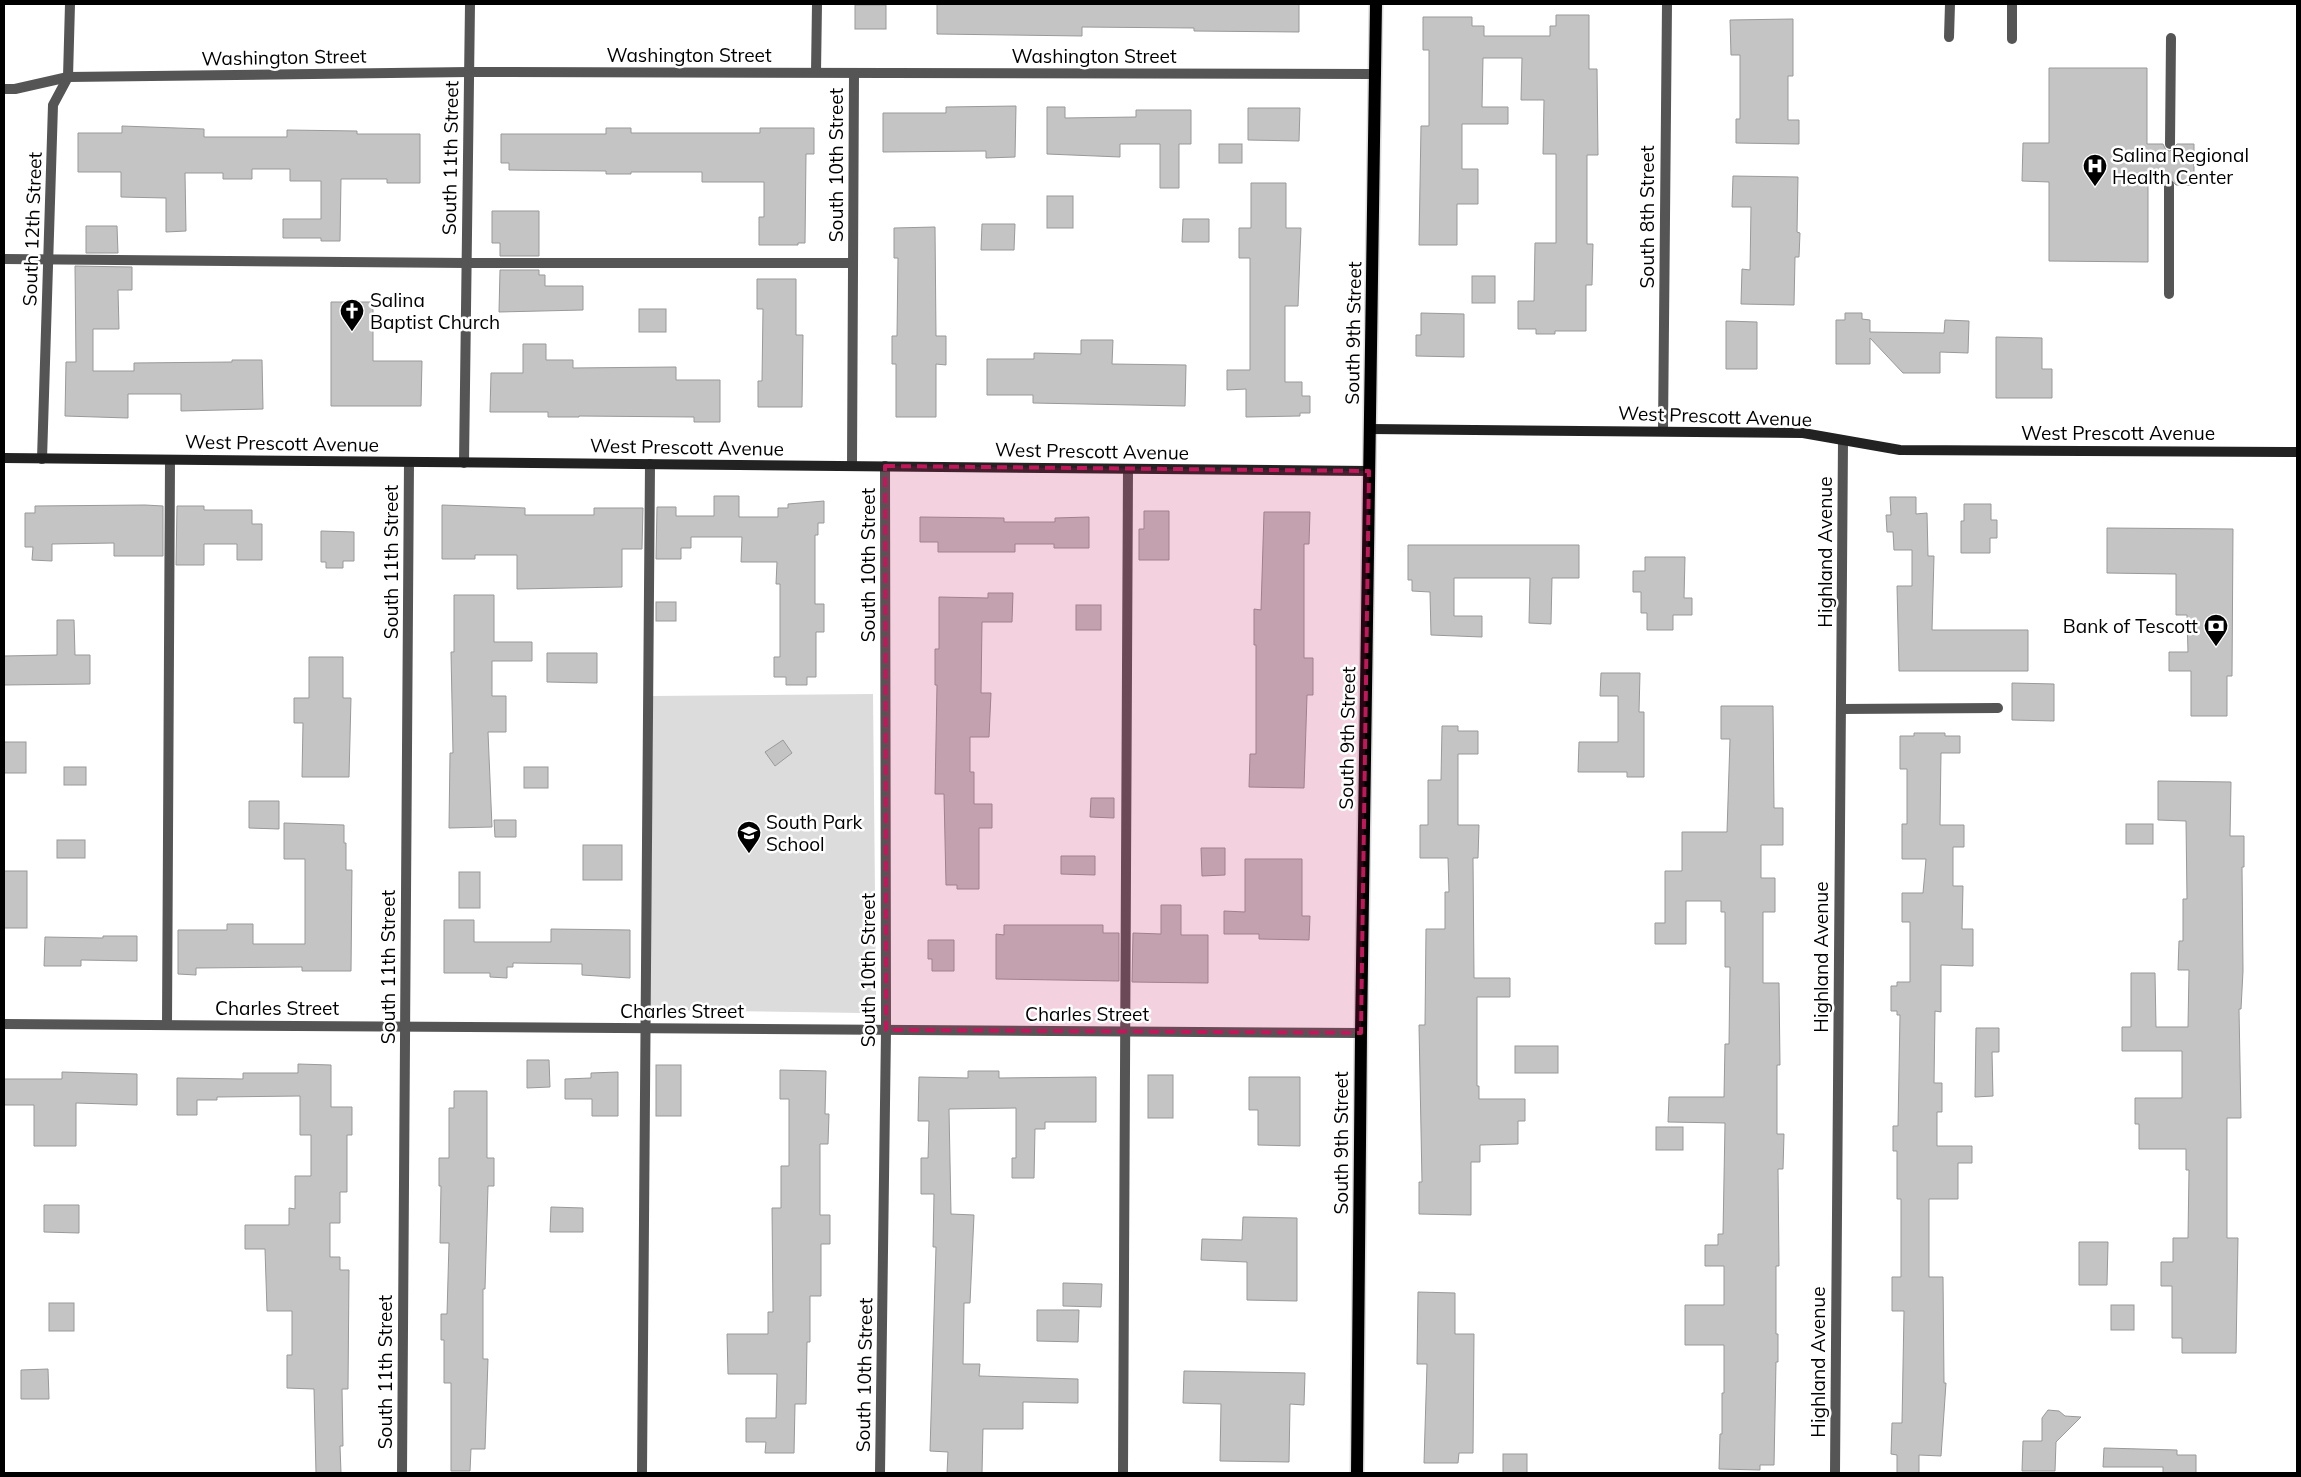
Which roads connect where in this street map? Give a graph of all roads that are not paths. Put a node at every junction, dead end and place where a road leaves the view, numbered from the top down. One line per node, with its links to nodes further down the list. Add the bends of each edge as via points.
1 (70, 4): 15 (street, South 12th Street)
2 (470, 4): 11 (street, South 11th Street)
3 (817, 4): 12 (street, South 10th Street)
4 (1376, 4): 14 (main road, South 9th Street)
5 (1666, 4): 25 (street, South 8th Street)
6 (1950, 4): 8 (street)
7 (2012, 4): 10 (street)
8 (1949, 37)
9 (2171, 38): 17 (street)
10 (2012, 39)
11 (469, 72): 12 (street, Washington Street); 15 (street, Washington Street); 21 (street, South 11th Street)
12 (816, 72): 13 (street, Washington Street)
13 (854, 73): 14 (street, Washington Street); 22 (street, South 10th Street)
14 (1376, 74): 24 (main road, South 9th Street)
15 (68, 77): 16 (street, Washington Street); 20 (street, South 12th Street, via 53,105)
16 (4, 89)
17 (2170, 144)
18 (2169, 185): 23 (street)
19 (4, 259): 20 (street)
20 (48, 259): 21 (street); 29 (street, South 12th Street)
21 (466, 263): 22 (street); 32 (street, South 11th Street)
22 (853, 263): 34 (street, South 10th Street)
23 (2169, 294)
24 (1370, 429): 25 (street, West Prescott Avenue); 37 (main road, South 9th Street)
25 (1663, 431): 26 (street, West Prescott Avenue, via 1802,433)
26 (1843, 442): 27 (street, West Prescott Avenue, via 1900,450); 39 (street, Highland Avenue)
27 (2297, 452)
28 (4, 458): 29 (street, West Prescott Avenue)
29 (42, 459): 30 (street, West Prescott Avenue)
30 (170, 460): 31 (street, West Prescott Avenue); 41 (street)
31 (409, 462): 32 (street, West Prescott Avenue); 42 (street, South 11th Street)
32 (464, 463): 33 (street, West Prescott Avenue)
33 (650, 464): 34 (street, West Prescott Avenue); 43 (street)
34 (852, 466): 35 (street, West Prescott Avenue)
35 (885, 466): 36 (street, West Prescott Avenue); 44 (street, South 10th Street)
36 (1128, 469): 37 (street, West Prescott Avenue); 45 (street)
37 (1370, 472): 46 (main road, South 9th Street)
38 (1998, 708): 39 (street)
39 (1841, 709): 52 (street, Highland Avenue)
40 (4, 1024): 41 (street, Charles Street)
41 (167, 1025): 42 (street, Charles Street)
42 (405, 1026): 43 (street, Charles Street); 47 (street, South 11th Street)
43 (645, 1028): 44 (street, Charles Street); 48 (street)
44 (886, 1030): 45 (street, Charles Street); 49 (street, South 10th Street)
45 (1125, 1031): 46 (street, Charles Street); 50 (street)
46 (1361, 1033): 51 (main road, South 9th Street)
47 (402, 1473)
48 (642, 1473)
49 (880, 1473)
50 (1123, 1473)
51 (1357, 1473)
52 (1835, 1473)

